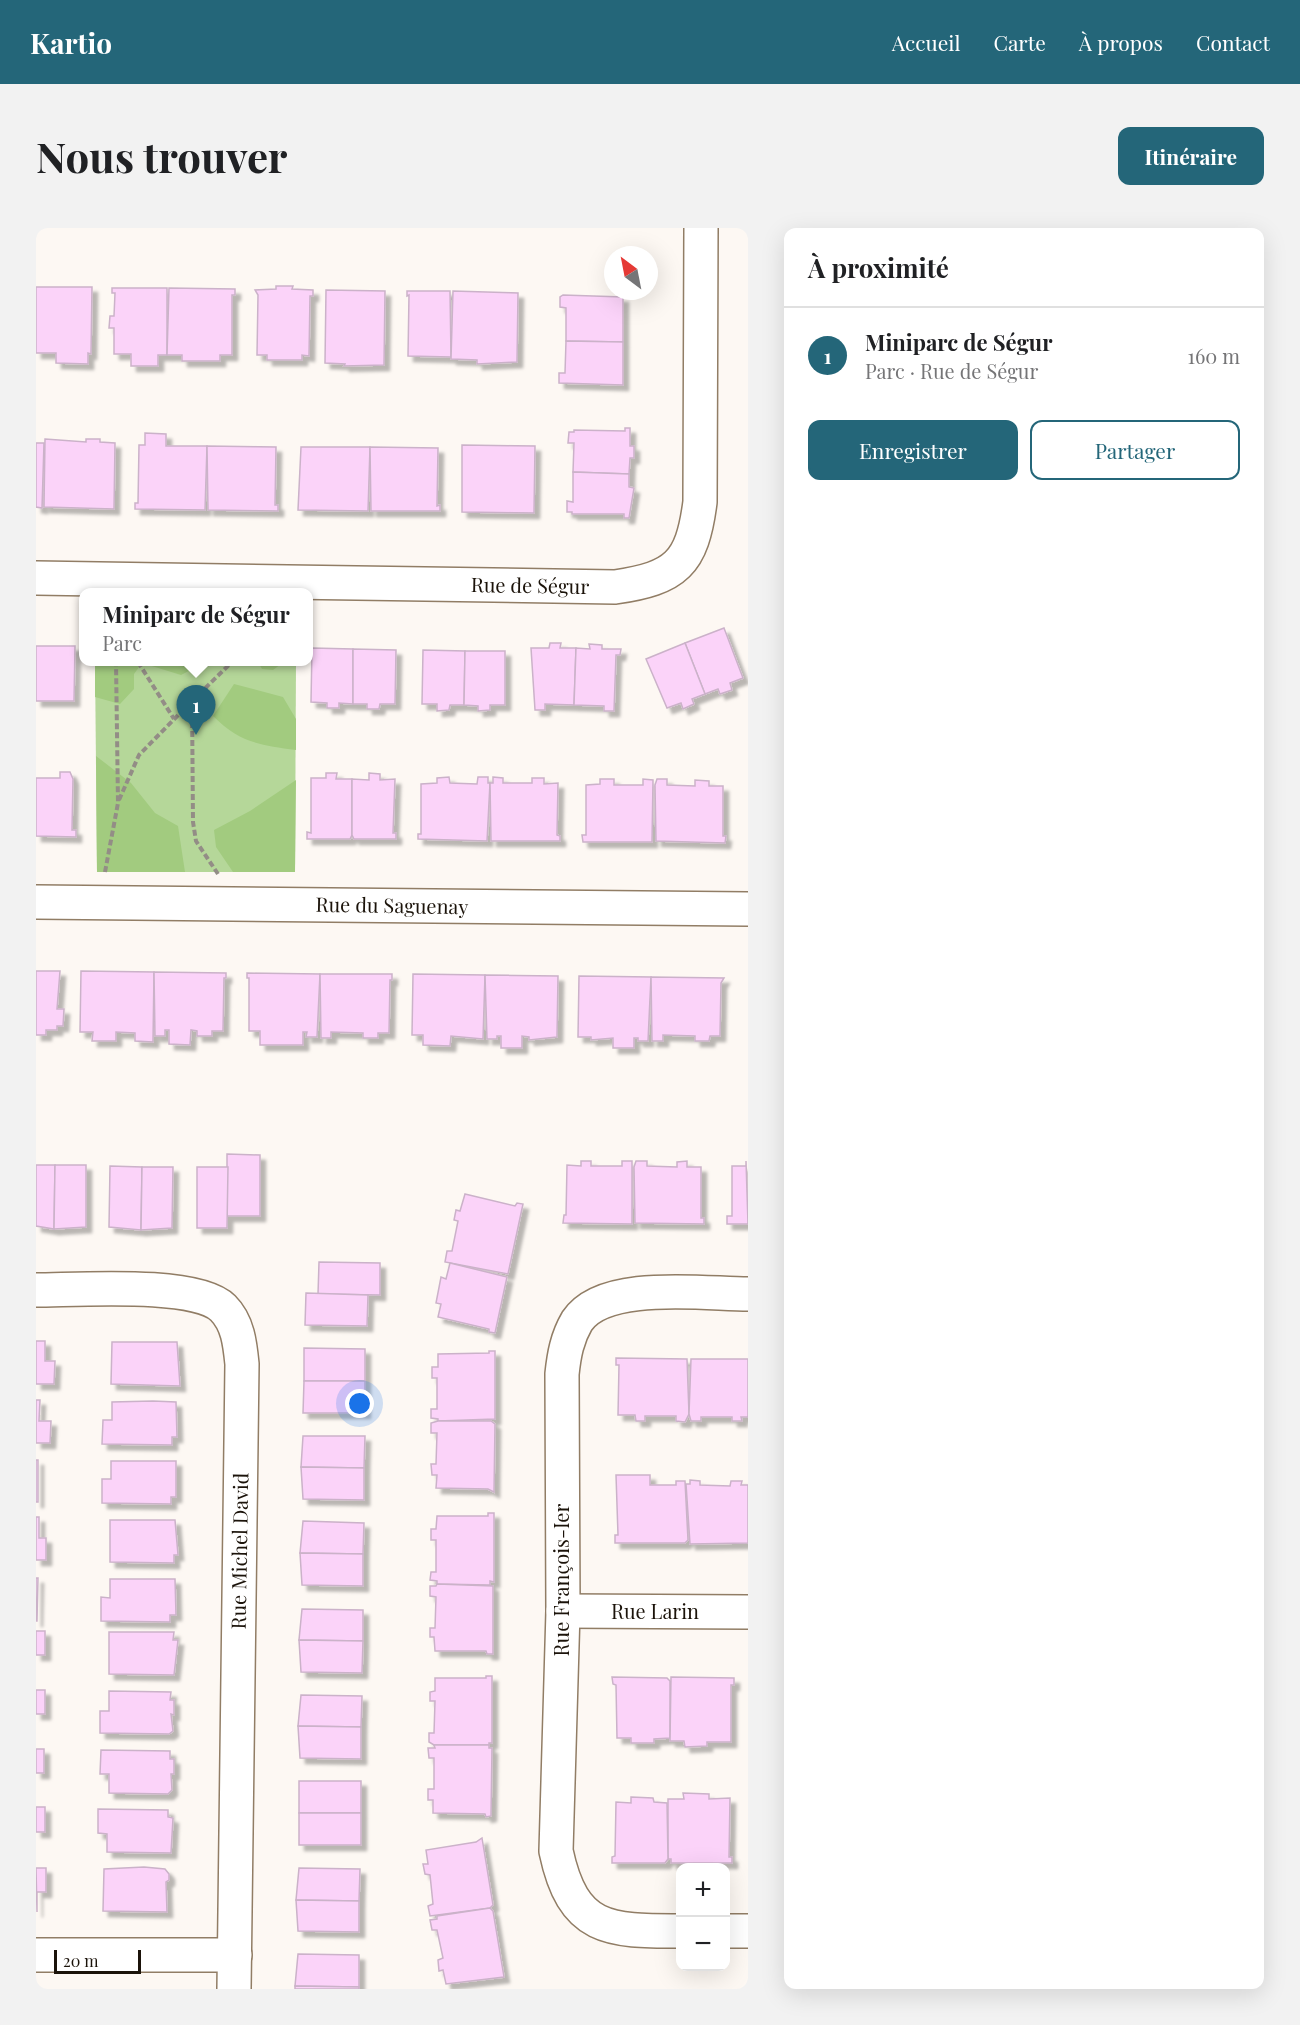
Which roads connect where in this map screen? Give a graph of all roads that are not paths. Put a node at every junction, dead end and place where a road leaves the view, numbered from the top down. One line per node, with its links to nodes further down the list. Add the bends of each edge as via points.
1 (701, 228): 2 (street, Rue de Ségur, via 700,502 695,535 678,566 648,582 615,587)
2 (36, 578)
3 (36, 902): 4 (street, Rue du Saguenay)
4 (748, 909)
5 (36, 1290): 13 (street, Rue Michel David, via 165,1290 198,1294 223,1307 238,1332 242,1364)
6 (748, 1294): 7 (street, Rue François-Ier, via 630,1293 601,1302 578,1320 566,1345 562,1374)
7 (563, 1611): 8 (street, Rue Larin); 9 (street, Rue François-Ier, via 556,1851 562,1882 578,1907 602,1924 629,1931)
8 (748, 1612)
9 (676, 1931)
10 (730, 1931): 11 (street)
11 (748, 1932)
12 (36, 1955): 13 (street)
13 (235, 1956): 14 (street, Rue Michel David)
14 (234, 1989)

